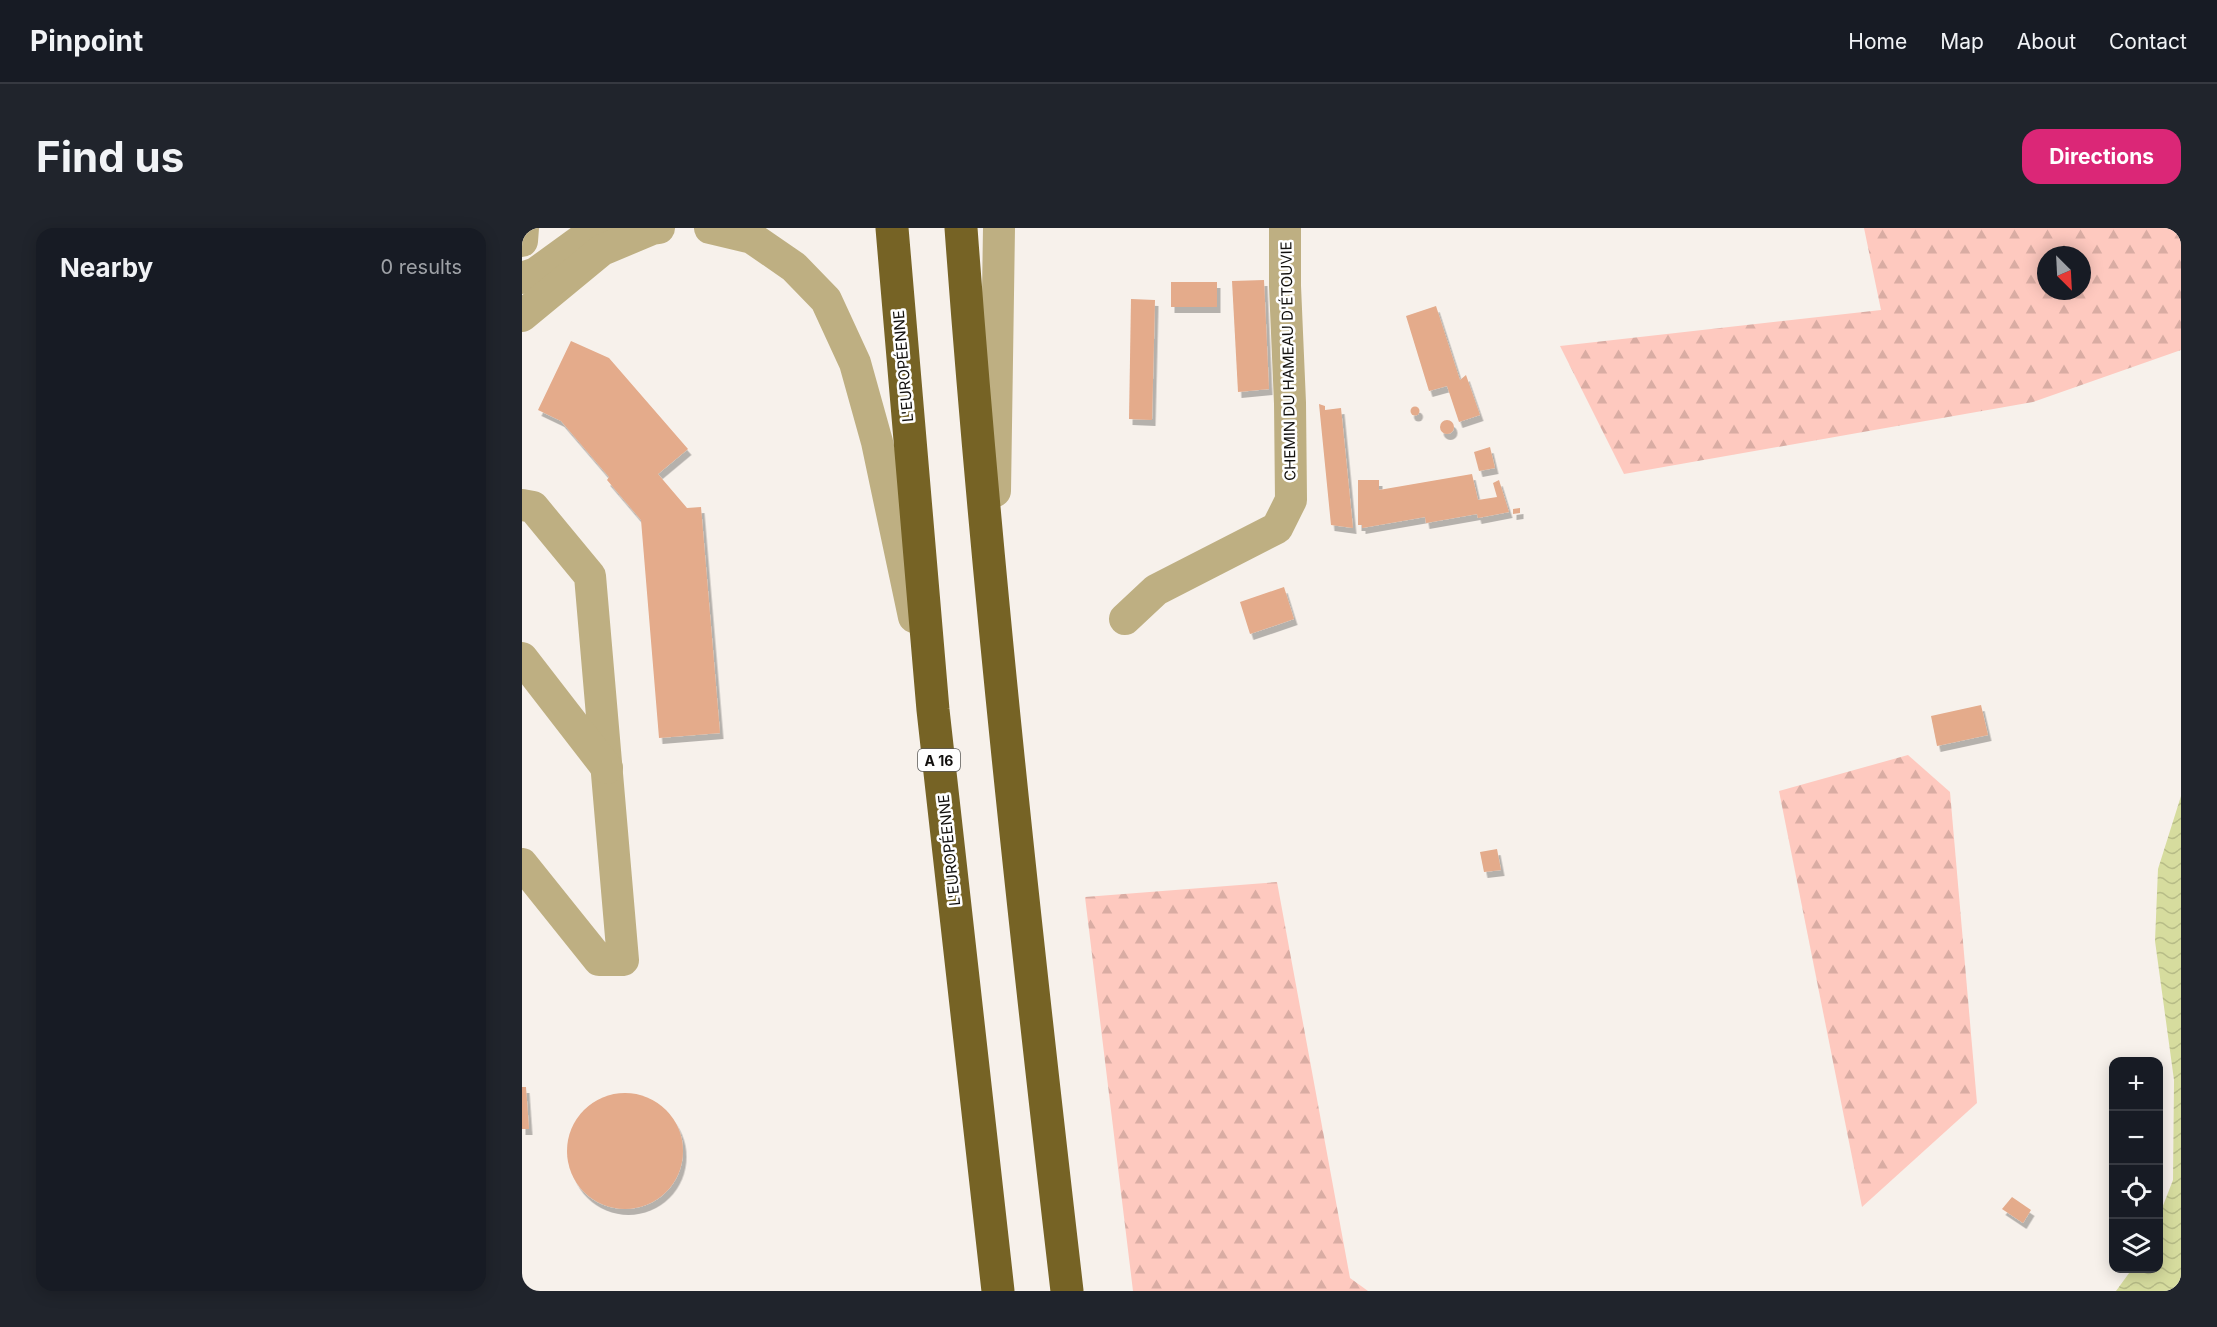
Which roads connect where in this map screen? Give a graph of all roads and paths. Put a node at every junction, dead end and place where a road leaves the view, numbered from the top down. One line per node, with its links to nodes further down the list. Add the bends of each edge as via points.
1 (523, 228): 9 (street)
2 (598, 228): 10 (street, via 536,273)
3 (659, 228): 11 (street, via 602,250)
4 (710, 228): 16 (street, via 752,238 794,267 826,300 855,363 877,442)
5 (892, 228): 16 (highway, L'EUROPÉENNE / A 16)
6 (961, 228): 13 (highway)
7 (999, 228): 13 (street)
8 (1285, 228): 14 (street, CHEMIN DU HAMEAU D'ÉTOUVIE, via 1291,500 1277,528 1156,590)
9 (522, 241)
10 (522, 278)
11 (522, 316)
12 (527, 506): 17 (street, via 590,576)
13 (993, 612): 20 (highway)
14 (1125, 619)
15 (522, 658): 17 (street)
16 (933, 710): 19 (highway, L'EUROPÉENNE / A 16)
17 (607, 768): 18 (street, via 624,960 599,960)
18 (522, 864)
19 (999, 1291)
20 (1067, 1291)

